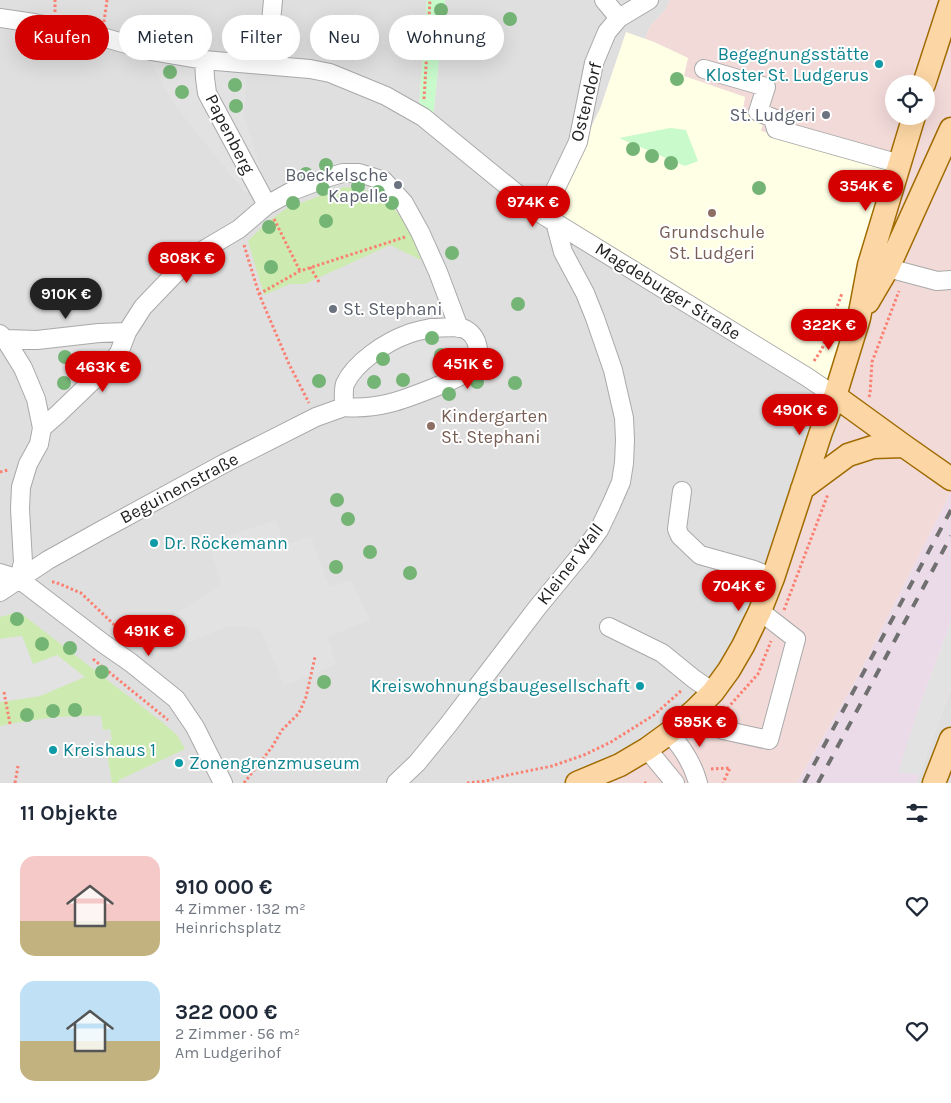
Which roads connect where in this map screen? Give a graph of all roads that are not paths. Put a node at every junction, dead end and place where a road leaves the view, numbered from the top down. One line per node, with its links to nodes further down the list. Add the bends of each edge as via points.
1 (273, 0): 9 (street)
2 (604, 0): 6 (street)
3 (649, 0): 6 (street, Ostendorf)
4 (951, 1): 11 (main road)
5 (0, 18): 7 (street)
6 (619, 18): 16 (street, Ostendorf, via 607,32 594,63 578,142)
7 (119, 42)
8 (204, 60): 9 (street); 15 (street, Papenberg, via 207,93)
9 (268, 65): 16 (street, Magdeburger Straße, via 330,73 386,96 423,117)
10 (704, 69): 14 (street, via 766,87 758,112 774,118 776,129)
11 (927, 75)
12 (911, 125): 14 (main road)
13 (951, 129): 17 (main road)
14 (900, 164): 19 (main road, via 869,265)
15 (267, 205): 20 (street, via 292,191 343,173 372,176 384,182 404,203 420,232); 21 (street, via 239,229 190,258 143,307)
16 (549, 218): 23 (street, Magdeburger Straße, via 808,376); 43 (street, Kleiner Wall, via 596,318 613,370 624,418 621,482 598,530 583,552 448,725)
17 (888, 268): 18 (street, via 937,281); 19 (main road)
18 (951, 280)
19 (859, 318): 23 (main road)
20 (458, 328): 24 (street, via 431,328 407,334 383,346 364,360 344,385); 24 (street, Beguinenstraße, via 470,334 477,343 479,354 469,371 454,380 389,404)
21 (127, 332): 22 (street, via 37,340); 25 (street, via 119,354)
22 (2, 337): 25 (street, via 23,368 36,399)
23 (835, 396): 26 (main road); 28 (main road)
24 (344, 407): 32 (street, Beguinenstraße, via 316,417 226,463 100,530)
25 (42, 428): 32 (street, via 21,487 23,562)
26 (904, 446): 27 (main road); 28 (main road, via 873,447 848,455)
27 (951, 479)
28 (802, 489): 31 (main road)
29 (682, 491): 31 (street, via 677,529 680,536 700,555)
30 (0, 573): 32 (street)
31 (773, 578): 34 (main road)
32 (19, 579): 33 (street, Beguinenstraße); 42 (street, via 176,699 195,727)
33 (0, 592)
34 (760, 611): 36 (main road, via 744,646); 37 (street, via 796,638 770,740 723,730 713,726)
35 (609, 627): 36 (street, via 662,652)
36 (713, 692): 37 (main road)
37 (695, 710): 38 (main road)
38 (669, 733): 40 (main road); 41 (street)
39 (951, 739): 46 (main road)
40 (647, 749): 44 (main road, via 620,765); 45 (street)
41 (701, 776)
42 (223, 783)
43 (396, 783)
44 (577, 783)
45 (675, 783)
46 (934, 783)

